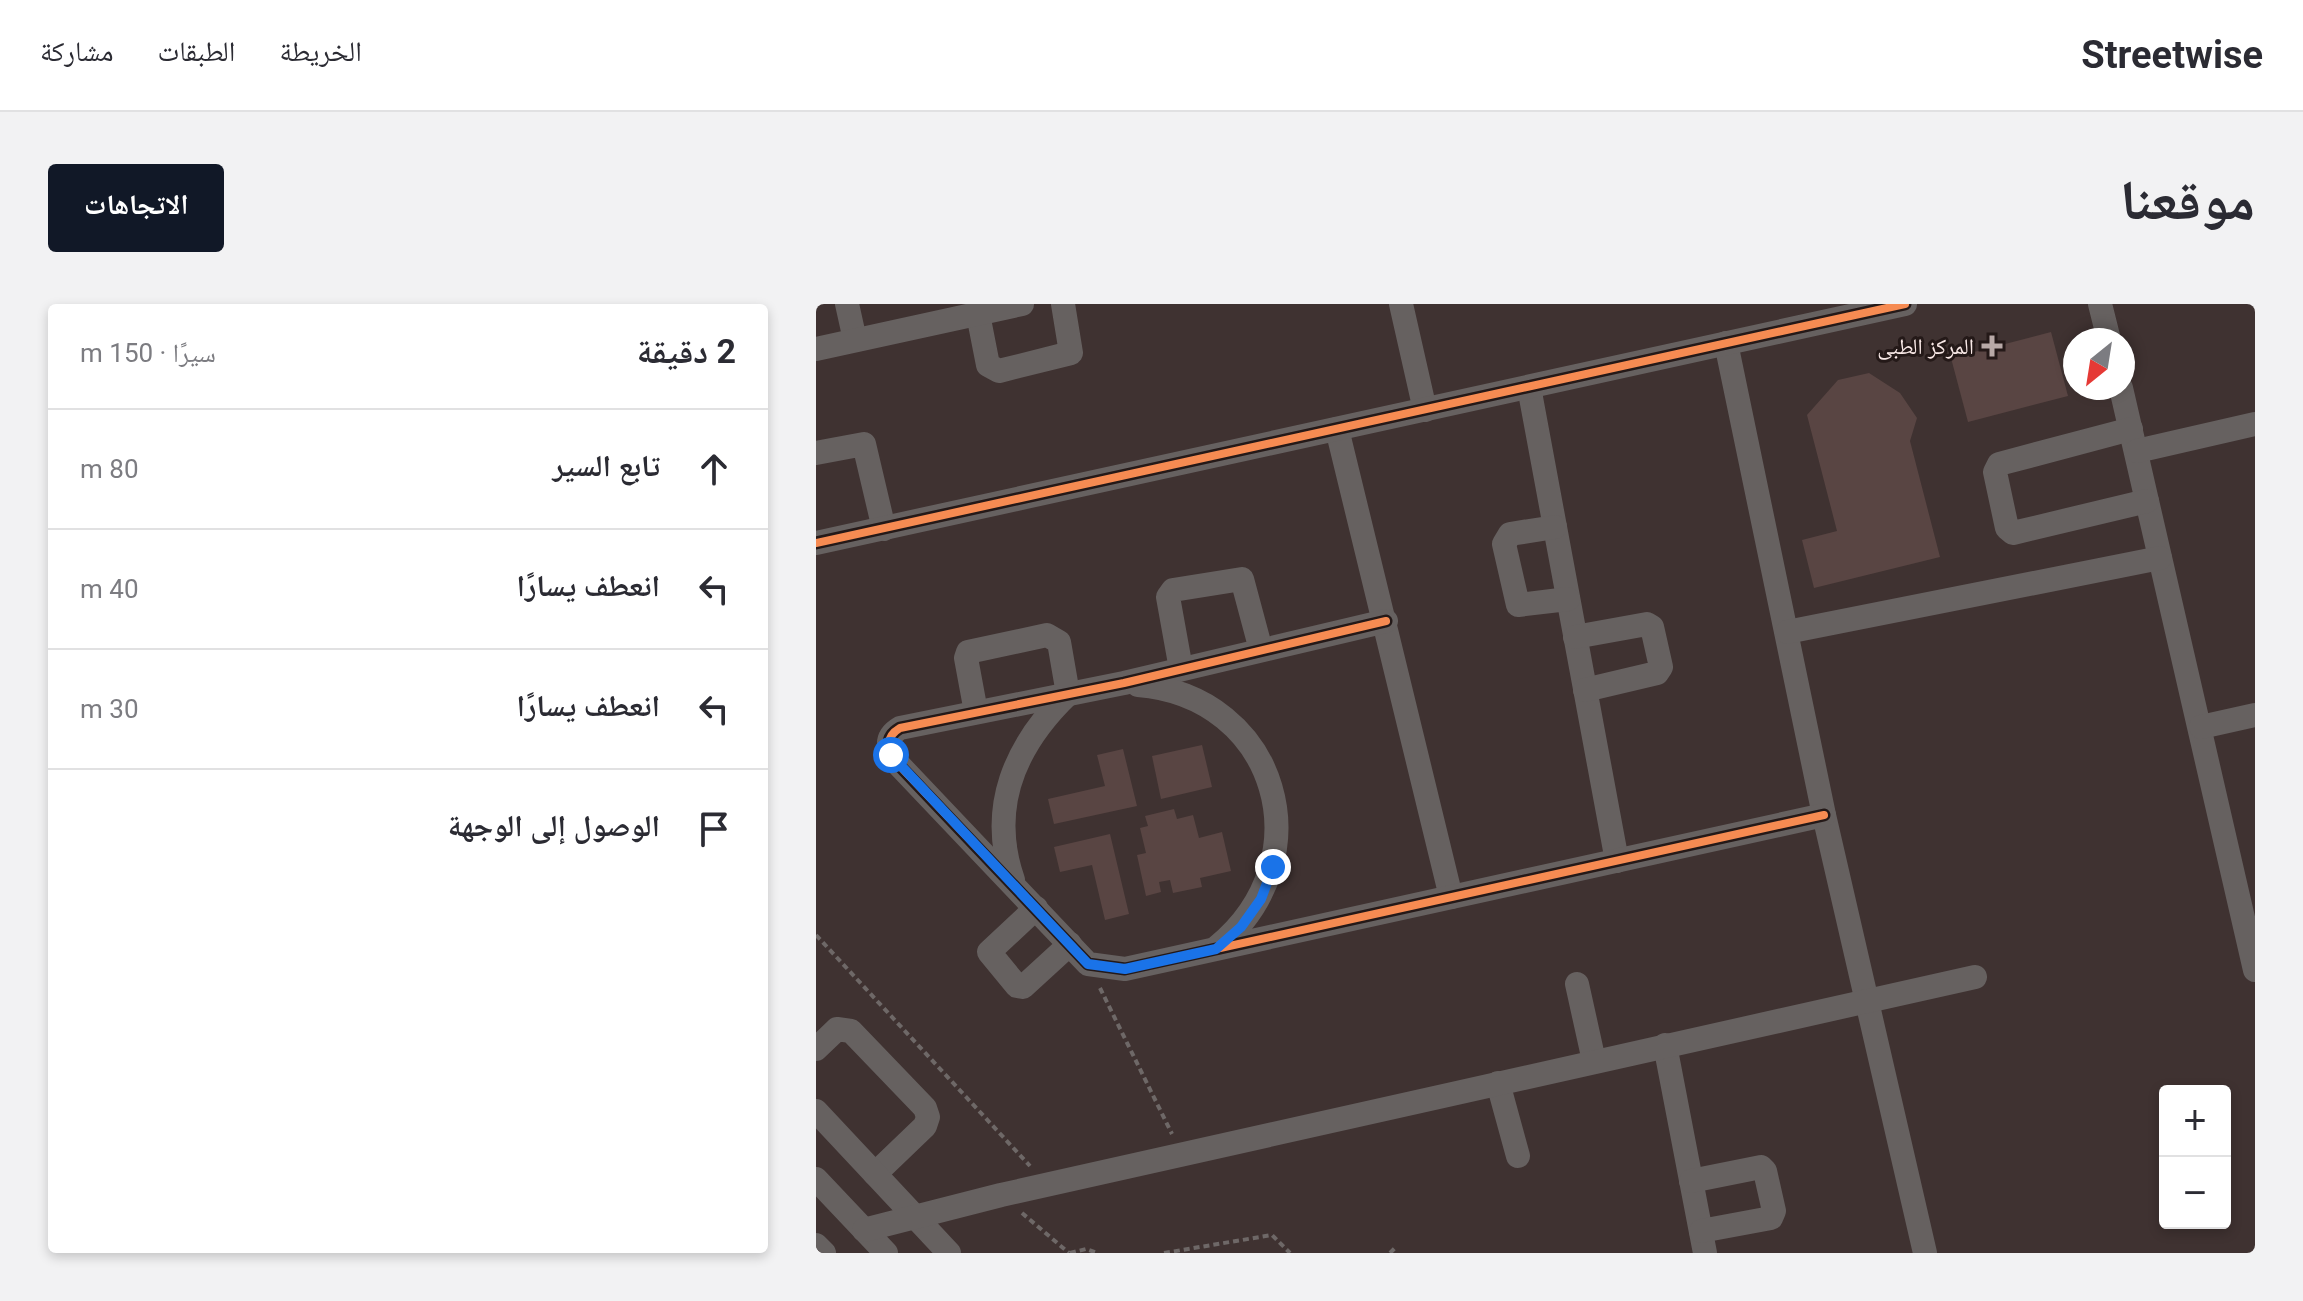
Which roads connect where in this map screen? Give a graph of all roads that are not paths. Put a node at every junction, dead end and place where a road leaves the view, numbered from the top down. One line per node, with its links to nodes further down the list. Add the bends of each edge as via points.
1 (847, 304): 10 (street)
2 (1022, 304): 8 (street)
3 (1063, 304): 8 (street, via 1071,353 999,371 988,365)
4 (1401, 304): 15 (street)
5 (1905, 304): 7 (street)
6 (2100, 304): 9 (street)
7 (1819, 313): 11 (street)
8 (978, 314): 10 (street)
9 (2106, 328)
10 (855, 340): 12 (street)
11 (1726, 343): 13 (street); 27 (street)
12 (816, 349)
13 (1529, 387): 15 (street); 21 (street)
14 (2124, 400): 18 (street)
15 (1425, 410): 17 (street)
16 (2255, 424): 18 (street)
17 (1337, 429): 22 (street); 26 (street)
18 (2134, 440): 20 (street); 20 (street, via 1999,464 1995,472 2007,528 2013,533)
19 (816, 453): 22 (street, via 864,444)
20 (2147, 501): 24 (street)
21 (1555, 527): 25 (street); 25 (street, via 1510,534 1504,544 1518,605)
22 (884, 529): 23 (street)
23 (816, 542)
24 (2160, 558): 27 (street); 36 (street)
25 (1568, 599): 28 (street)
26 (1386, 621): 29 (street); 40 (street)
27 (1787, 632): 37 (street)
28 (1575, 637): 32 (street); 32 (street, via 1647,624 1661,667 1657,673)
29 (1261, 650): 30 (street); 30 (street, via 1242,579 1173,590 1168,597)
30 (1181, 669): 31 (street)
31 (1124, 683): 33 (street); 44 (street, via 1191,696 1237,730 1263,767 1276,811 1273,867 1248,918)
32 (1585, 690): 38 (street)
33 (1068, 694): 34 (street); 34 (street, via 1059,642 1047,635 968,652); 39 (street, via 1042,719 1008,782 1003,854)
34 (976, 712): 39 (street, via 900,728 890,737 889,749)
35 (2255, 715): 36 (street)
36 (2201, 727): 42 (street)
37 (1824, 815): 38 (street); 48 (street)
38 (1617, 861): 40 (street)
39 (1015, 886): 41 (street)
40 (1451, 897): 44 (street)
41 (1036, 908): 43 (street); 43 (street, via 989,952 1017,986 1023,987)
42 (2249, 915): 45 (street)
43 (1070, 944): 44 (street, via 1088,964 1125,969)
44 (1216, 949)
45 (2255, 970)
46 (1975, 977): 48 (street)
47 (1577, 984): 51 (street)
48 (1869, 999): 49 (street); 65 (street)
49 (1665, 1045): 51 (street); 57 (street)
50 (816, 1049): 55 (street, via 837,1029 851,1031 925,1108 925,1126)
51 (1594, 1061): 52 (street)
52 (1498, 1083): 54 (street); 58 (street)
53 (816, 1111): 55 (street)
54 (1518, 1156)
55 (875, 1174): 58 (street)
56 (816, 1179): 59 (street)
57 (1691, 1181): 60 (street); 60 (street, via 1761,1167 1774,1211 1771,1218)
58 (914, 1215): 59 (street); 64 (street)
59 (864, 1230): 63 (street)
60 (1703, 1242)
61 (816, 1245): 62 (street)
62 (824, 1253)
63 (886, 1253)
64 (949, 1253)
65 (1925, 1253)

